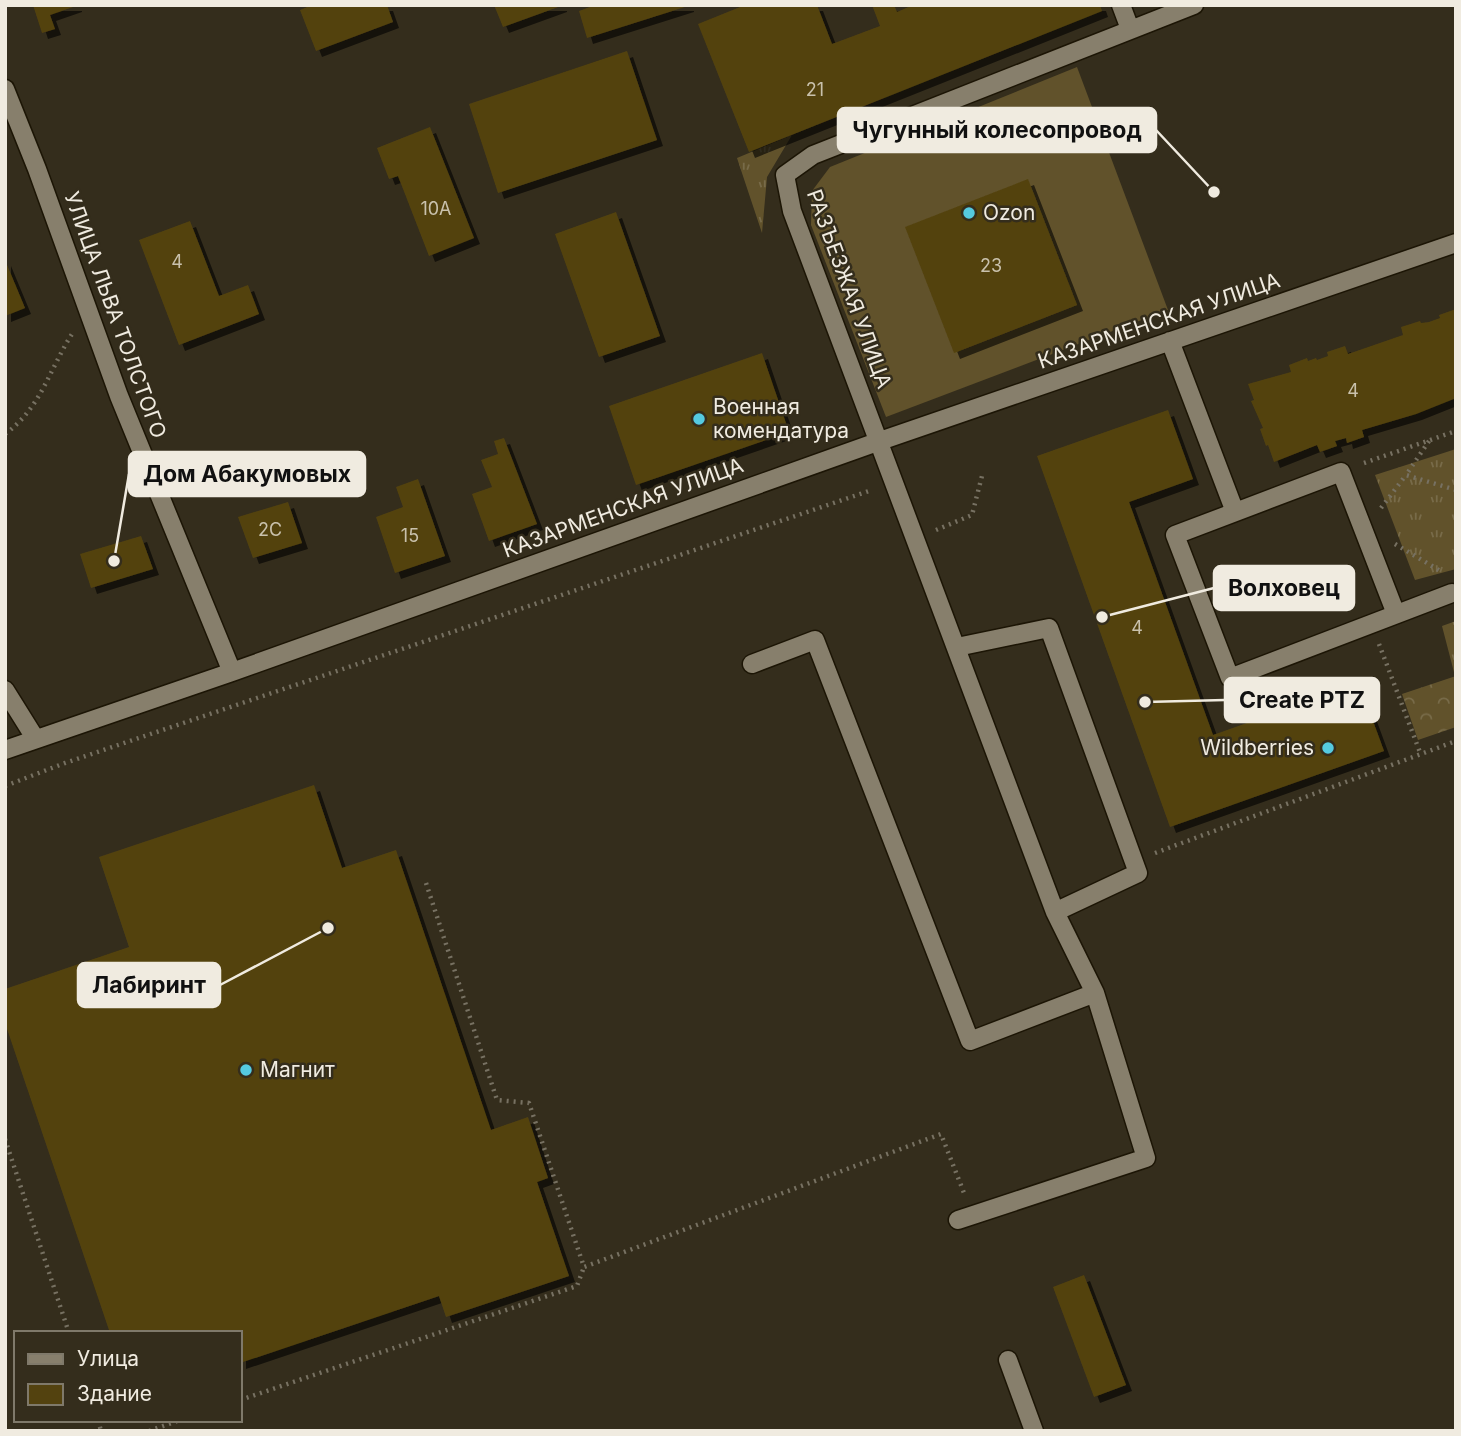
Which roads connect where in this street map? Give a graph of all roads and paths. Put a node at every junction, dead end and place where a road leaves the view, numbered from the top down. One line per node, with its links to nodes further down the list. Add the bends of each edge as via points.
1 (1121, 5): 3 (street)
2 (1194, 5): 3 (street, РАЗЪЕЗЖАЯ УЛИЦА)
3 (1130, 29): 10 (street, РАЗЪЕЗЖАЯ УЛИЦА, via 813,155 785,175 792,211)
4 (5, 89): 28 (street, УЛИЦА ЛЬВА ТОЛСТОГО, via 119,396)
5 (1456, 243): 7 (street, КАЗАРМЕНСКАЯ УЛИЦА)
6 (77, 326): 9 (path, via 34,406)
7 (1170, 341): 10 (street, КАЗАРМЕНСКАЯ УЛИЦА); 18 (street)
8 (1456, 431): 11 (path)
9 (5, 434)
10 (880, 441): 21 (street); 28 (street, КАЗАРМЕНСКАЯ УЛИЦА)
11 (1429, 441): 13 (path); 14 (path)
12 (983, 472): 21 (path, via 972,515)
13 (1341, 472): 18 (street); 20 (street)
14 (1406, 475): 15 (path); 17 (path)
15 (1456, 490)
16 (877, 501): 34 (path, via 872,490)
17 (1382, 508): 19 (path); 20 (path)
18 (1235, 512): 25 (street, via 1175,535 1230,678)
19 (1386, 520)
20 (1364, 532): 24 (street)
21 (916, 538): 26 (street)
22 (1394, 544): 23 (path)
23 (1452, 585): 24 (street)
24 (1395, 614): 25 (street)
25 (1372, 624): 33 (path)
26 (957, 647): 35 (street, via 1049,628); 37 (street)
27 (752, 664): 38 (street, via 815,640 970,1041)
28 (232, 672): 30 (street, КАЗАРМЕНСКАЯ УЛИЦА)
29 (5, 690): 30 (street)
30 (35, 738): 32 (street, КАЗАРМЕНСКАЯ УЛИЦА)
31 (1456, 741): 33 (path)
32 (5, 750)
33 (1421, 755): 35 (path)
34 (5, 786)
35 (1134, 861): 37 (street, via 1138,873)
36 (426, 883): 42 (path, via 497,1100 529,1103)
37 (1055, 912): 38 (street)
38 (1095, 993): 41 (street, via 1146,1158)
39 (5, 1139): 43 (path)
40 (965, 1196): 42 (path, via 941,1134)
41 (958, 1220)
42 (584, 1267): 45 (path, via 577,1286)
43 (68, 1331)
44 (1008, 1360): 48 (street)
45 (242, 1399)
46 (174, 1422): 47 (path)
47 (149, 1431)
48 (1034, 1431)

